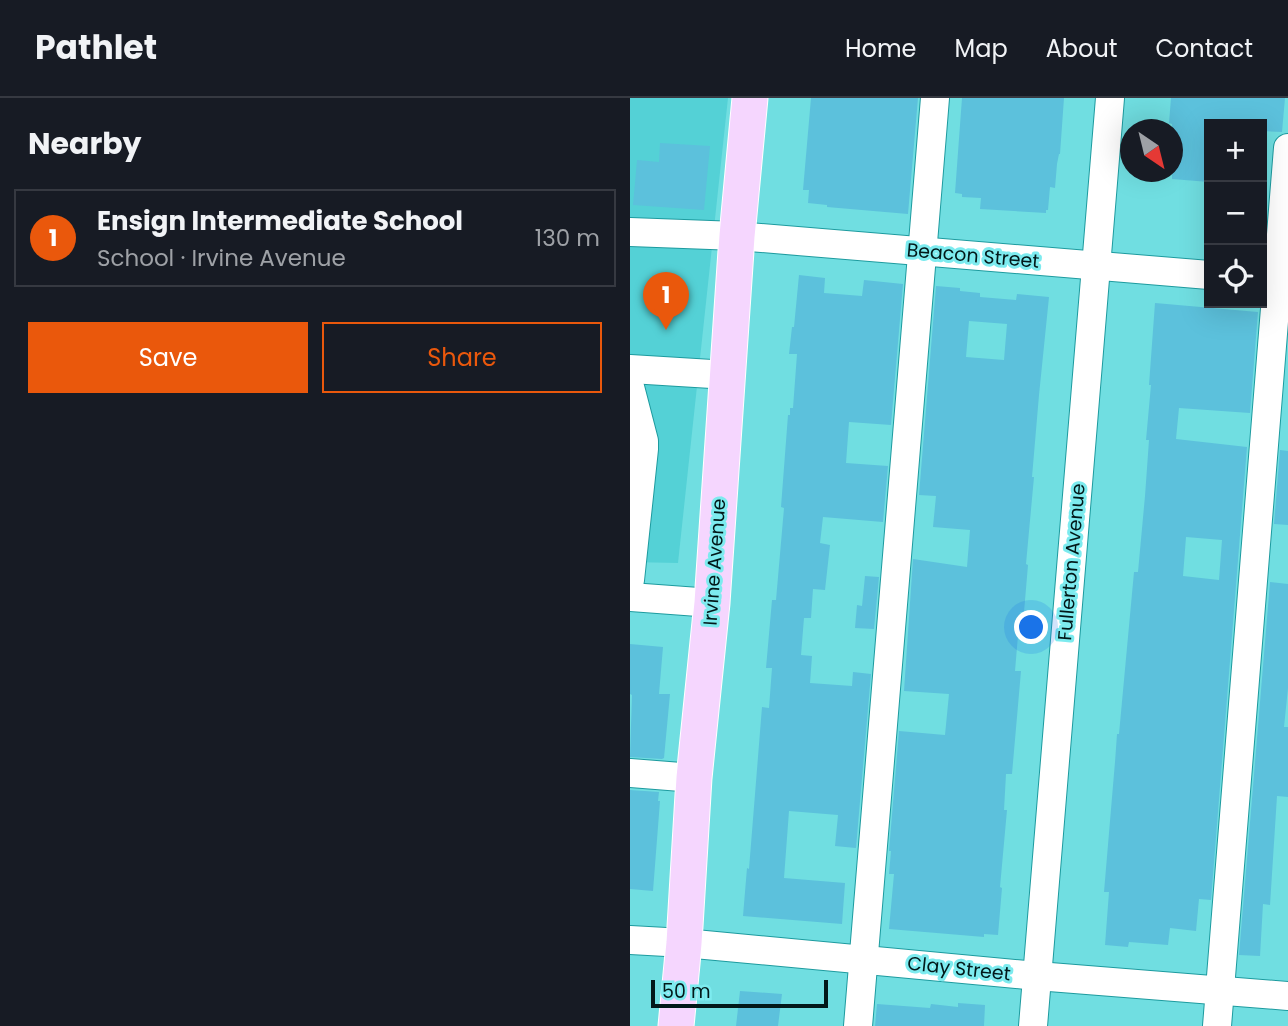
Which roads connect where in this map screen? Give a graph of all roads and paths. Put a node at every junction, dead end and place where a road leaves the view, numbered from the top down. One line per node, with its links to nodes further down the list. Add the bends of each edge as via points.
1 (750, 98): 6 (main road, Irvine Avenue)
2 (935, 98): 7 (street)
3 (1110, 98): 8 (street, Fullerton Avenue)
4 (1288, 148): 10 (street)
5 (630, 232): 6 (street, Beacon Street)
6 (737, 236): 7 (street, Beacon Street); 12 (main road, Irvine Avenue)
7 (922, 251): 8 (street, Beacon Street); 21 (street)
8 (1096, 265): 9 (street, Beacon Street); 22 (street, Fullerton Avenue)
9 (1204, 275)
10 (1276, 281): 23 (street)
11 (630, 369): 12 (street)
12 (728, 375): 16 (main road, Irvine Avenue)
13 (630, 387): 14 (street, via 644,441)
14 (630, 580)
15 (630, 597): 16 (street)
16 (712, 603): 18 (main road, Irvine Avenue)
17 (630, 773): 18 (street)
18 (694, 778): 20 (main road, Irvine Avenue)
19 (630, 940): 20 (street, Clay Street)
20 (684, 943): 21 (street, Clay Street); 25 (main road, Irvine Avenue)
21 (864, 959): 22 (street, Clay Street); 26 (street)
22 (1037, 976): 23 (street, Clay Street); 27 (street, Fullerton Avenue)
23 (1221, 990): 24 (street, Clay Street); 28 (street)
24 (1288, 996)
25 (676, 1026)
26 (858, 1026)
27 (1033, 1026)
28 (1217, 1026)

